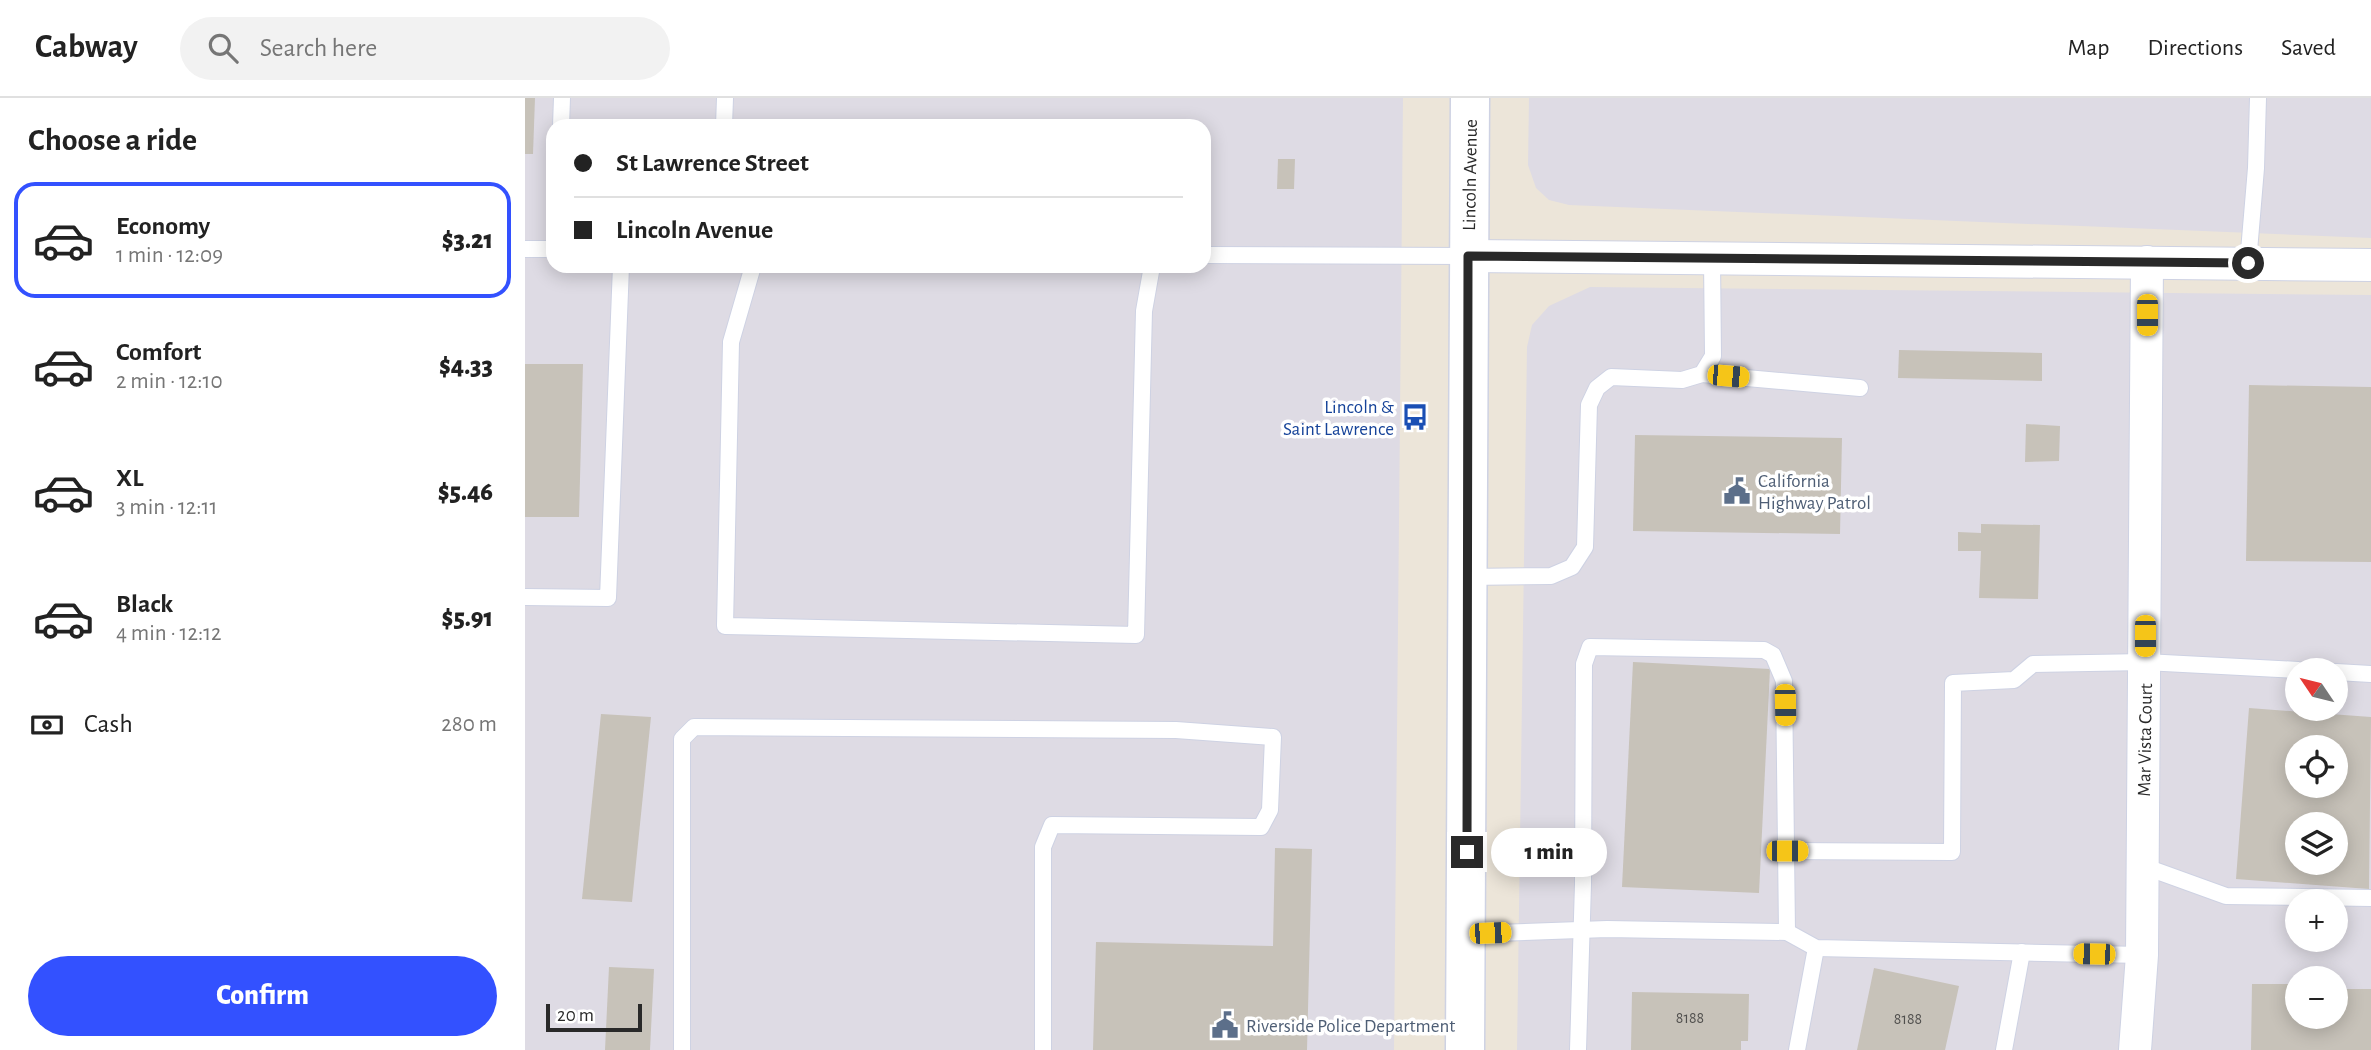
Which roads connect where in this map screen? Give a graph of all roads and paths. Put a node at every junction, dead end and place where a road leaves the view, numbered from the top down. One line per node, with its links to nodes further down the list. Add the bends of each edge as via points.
1 (562, 98): 5 (lane)
2 (725, 98): 6 (lane)
3 (1470, 98): 10 (street, Lincoln Avenue)
4 (2258, 98): 13 (lane)
5 (561, 119)
6 (724, 119)
7 (525, 249): 8 (lane)
8 (546, 249)
9 (1211, 255): 10 (lane)
10 (1468, 256): 11 (street); 20 (street, Lincoln Avenue)
11 (1712, 259): 12 (street); 18 (lane, via 1713,356)
12 (2147, 262): 13 (street); 22 (street, Mar Vista Court)
13 (2248, 263): 14 (street)
14 (2371, 265)
15 (621, 273): 21 (lane, via 608,598)
16 (751, 273): 17 (lane, via 731,342 725,626 1136,635 1145,311)
17 (1152, 273)
18 (1702, 374): 19 (lane); 20 (lane, via 1682,380 1611,377 1597,388 1589,405 1585,547 1572,567 1551,576)
19 (1860, 388)
20 (1466, 576): 31 (street, Lincoln Avenue)
21 (525, 597)
22 (2145, 662): 23 (lane); 26 (lane, via 2033,664 2014,680 1953,683 1952,852); 27 (street, Mar Vista Court)
23 (2285, 669)
24 (2349, 673): 25 (lane)
25 (2371, 674)
26 (1787, 851): 29 (lane, via 1784,681 1773,655 1764,650 1590,647 1584,664); 30 (lane)
27 (2143, 866): 28 (lane, via 2226,896); 34 (street, Mar Vista Court)
28 (2371, 898)
29 (1581, 930): 30 (lane); 31 (lane); 38 (lane)
30 (1787, 932): 32 (lane)
31 (1467, 934): 37 (street, Lincoln Avenue)
32 (1816, 948): 33 (lane); 39 (lane)
33 (2022, 952): 34 (lane); 40 (lane)
34 (2142, 955): 41 (street, Mar Vista Court)
35 (682, 1050): 36 (lane, via 682,739 694,727 1175,730 1273,737 1271,810 1261,827 1052,825 1043,847)
36 (1043, 1050)
37 (1465, 1050)
38 (1578, 1050)
39 (1797, 1050)
40 (2004, 1050)
41 (2135, 1050)

